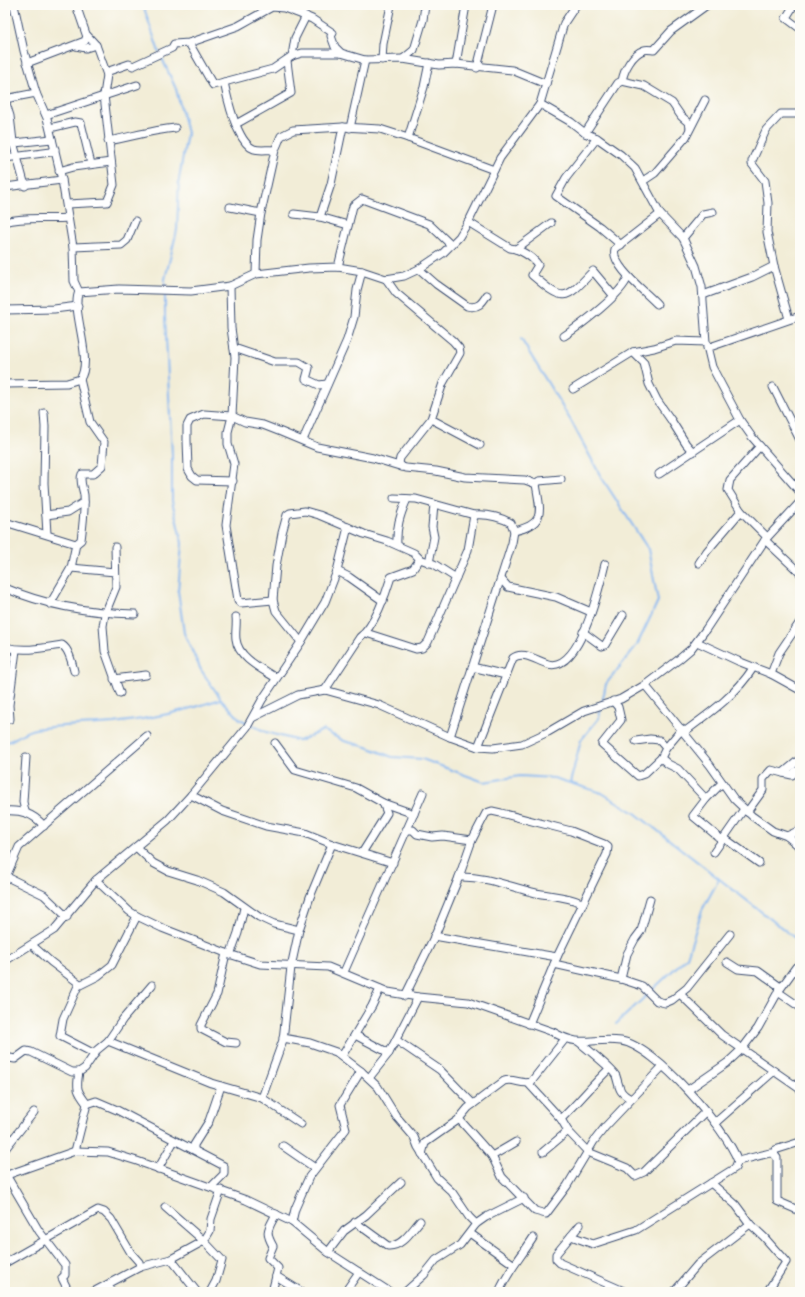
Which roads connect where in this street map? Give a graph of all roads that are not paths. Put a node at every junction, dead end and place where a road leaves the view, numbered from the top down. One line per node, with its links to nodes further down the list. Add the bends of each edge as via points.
1 (14, 5): 22 (street)
2 (76, 5): 13 (street)
3 (390, 5): 21 (street)
4 (425, 5): 19 (street, via 414,50)
5 (466, 5): 24 (street)
6 (492, 5): 25 (street)
7 (707, 5): 27 (street, via 672,31 654,50 644,50 636,56 624,72)
8 (794, 5): 12 (street, via 786,18)
9 (272, 6): 11 (street); 14 (street, via 238,26)
10 (575, 6): 29 (street, via 564,23)
11 (306, 16): 17 (street, via 333,33 331,36 335,47); 18 (street, via 295,38)
12 (798, 27)
13 (87, 36): 15 (street); 16 (street, via 85,41)
14 (189, 43): 26 (street, via 174,44 172,48 133,66 129,64); 28 (street, via 211,83 213,85)
15 (96, 45): 16 (street, via 86,48); 26 (street)
16 (75, 46): 22 (street)
17 (341, 53): 18 (street, via 302,53); 20 (street)
18 (290, 59): 28 (street, via 273,69); 38 (street, via 291,93)
19 (403, 59): 21 (street); 23 (street)
20 (365, 60): 21 (street); 39 (street)
21 (382, 60)
22 (27, 63): 31 (street)
23 (429, 63): 24 (street); 44 (street)
24 (456, 64): 25 (street)
25 (478, 68): 29 (street, via 512,70)
26 (106, 71): 32 (street)
27 (622, 81): 42 (street, via 644,86 672,103 689,123); 43 (street, via 618,83)
28 (224, 82): 38 (street)
29 (546, 84): 35 (street)
30 (137, 85): 32 (street)
31 (36, 93): 33 (street); 37 (street)
32 (104, 95): 37 (street); 47 (street)
33 (5, 100): 48 (street)
34 (705, 100): 42 (street)
35 (540, 104): 43 (street); 56 (street)
36 (799, 112): 80 (street, via 781,114 774,120 766,130 752,160 754,168 765,181 768,232)
37 (46, 115): 40 (street)
38 (236, 124): 51 (street, via 248,145 254,149)
39 (346, 127): 44 (street, via 380,130); 51 (street, via 293,130 281,136); 68 (street)
40 (50, 128): 46 (street); 55 (street, via 81,123)
41 (175, 128): 47 (street)
42 (690, 128): 59 (street, via 686,137 655,173)
43 (585, 133): 45 (street)
44 (408, 138): 56 (street)
45 (597, 138): 59 (street, via 635,168); 77 (street, via 566,178 556,196 600,227)
46 (52, 139): 48 (street); 50 (street)
47 (108, 141): 54 (street)
48 (13, 142): 49 (street); 52 (street)
49 (5, 144)
50 (55, 149): 52 (street, via 51,152); 57 (street)
51 (276, 150): 65 (street)
52 (18, 156): 53 (street); 60 (street)
53 (5, 158)
54 (111, 162): 55 (street); 62 (street, via 114,185 107,202)
55 (91, 164): 57 (street)
56 (494, 170): 72 (street)
57 (60, 171): 58 (street)
58 (62, 180): 60 (street); 62 (street)
59 (643, 181): 67 (street)
60 (25, 186): 61 (street)
61 (5, 187)
62 (67, 204): 69 (street)
63 (230, 207): 65 (street)
64 (714, 212): 75 (street, via 703,214)
65 (261, 213): 84 (street)
66 (294, 214): 68 (street)
67 (660, 214): 75 (street); 77 (street)
68 (320, 217): 74 (street)
69 (68, 218): 71 (street, via 15,219); 78 (street)
70 (135, 221): 78 (street, via 127,240 121,245)
71 (5, 222)
72 (468, 222): 76 (street); 79 (street, via 510,248)
73 (551, 223): 79 (street)
74 (348, 225): 76 (street, via 353,206 362,199 429,224); 81 (street)
75 (683, 238): 91 (street, via 696,266)
76 (451, 245): 82 (street)
77 (620, 245): 85 (street, via 615,249 614,256)
78 (73, 247): 88 (street, via 74,281)
79 (516, 249): 90 (street, via 535,261 538,265 532,275 556,294 569,294 593,271)
80 (774, 266): 91 (street); 96 (street)
81 (338, 267): 83 (street); 84 (street)
82 (419, 269): 86 (street, via 404,276); 89 (street, via 467,306 479,305)
83 (362, 270): 86 (street); 103 (street, via 354,317 347,340)
84 (256, 274): 87 (street)
85 (628, 277): 90 (street, via 625,285); 92 (street)
86 (386, 279): 108 (street, via 396,293 459,348 460,353 444,383)
87 (230, 286): 88 (street, via 191,291 119,289); 99 (street)
88 (79, 292): 93 (street)
89 (488, 295)
90 (613, 295): 97 (street, via 581,325)
91 (703, 295): 98 (street)
92 (657, 304)
93 (78, 306): 94 (street); 101 (street, via 84,369)
94 (5, 310)
95 (800, 316): 96 (street)
96 (789, 319): 98 (street)
97 (564, 336)
98 (707, 345): 100 (street, via 676,341); 109 (street, via 712,367)
99 (234, 348): 103 (street, via 275,362 300,362 309,368 306,380 319,385); 107 (street)
100 (633, 352): 105 (street); 115 (street, via 644,363 649,384 657,400)
101 (80, 379): 102 (street, via 67,383); 124 (street, via 90,422 104,442 102,466 93,474 82,474 80,477)
102 (5, 384)
103 (327, 384): 111 (street)
104 (773, 387): 110 (street)
105 (573, 389)
106 (44, 413): 128 (street)
107 (232, 416): 111 (street); 119 (street, via 228,444 234,464); 119 (street, via 204,414 190,420 186,426 188,469 192,476 197,480)
108 (431, 419): 113 (street); 116 (street, via 400,458)
109 (740, 420): 114 (street); 115 (street)
110 (797, 427): 112 (street)
111 (303, 440): 116 (street, via 317,447 373,458)
112 (800, 440)
113 (480, 445)
114 (760, 446): 121 (street); 127 (street, via 730,480 728,493)
115 (693, 452): 117 (street)
116 (402, 467): 120 (street, via 436,470 465,477 525,480)
117 (659, 474)
118 (561, 479): 120 (street, via 539,481)
119 (233, 481): 149 (street, via 226,525 238,600 241,603)
120 (536, 484): 132 (street, via 540,503 538,517 533,525)
121 (800, 492)
122 (394, 498): 123 (street)
123 (407, 499): 126 (street); 136 (street, via 399,517)
124 (84, 502): 128 (street, via 68,512); 135 (street, via 81,540)
125 (800, 502): 134 (street)
126 (434, 504): 129 (street); 139 (street, via 434,537)
127 (741, 511): 134 (street); 140 (street)
128 (46, 515): 133 (street)
129 (474, 515): 132 (street, via 483,514 512,522); 146 (street, via 468,550)
130 (5, 522): 133 (street)
131 (348, 527): 136 (street); 143 (street); 149 (street, via 305,511 287,515 276,566)
132 (514, 530): 147 (street)
133 (47, 534): 135 (street)
134 (766, 538): 145 (street); 161 (street)
135 (76, 544): 142 (street)
136 (397, 545): 138 (street, via 414,553)
137 (116, 547): 144 (street)
138 (420, 559): 139 (street); 150 (street, via 413,569 392,577)
139 (428, 563): 146 (street)
140 (699, 563)
141 (605, 564): 152 (street)
142 (71, 568): 144 (street); 151 (street)
143 (337, 571): 150 (street); 160 (street, via 324,602)
144 (115, 572): 153 (street, via 116,587)
145 (800, 573)
146 (456, 578): 159 (street, via 428,642 422,648 416,649)
147 (501, 579): 152 (street, via 508,587 556,597); 164 (street)
148 (5, 588): 151 (street)
149 (273, 600): 160 (street, via 276,611)
150 (383, 600): 159 (street)
151 (50, 604): 153 (street)
152 (591, 612): 158 (street)
153 (105, 614): 154 (street); 171 (street, via 105,651)
154 (135, 614)
155 (623, 615): 158 (street, via 605,645 602,646)
156 (236, 617): 170 (street, via 236,641 240,650 248,660)
157 (800, 622): 168 (street, via 779,653)
158 (583, 632): 169 (street, via 564,661 549,664 517,654)
159 (366, 633): 173 (street, via 360,637)
160 (301, 642): 170 (street)
161 (697, 642): 165 (street); 172 (street)
162 (5, 646): 163 (street)
163 (16, 650): 166 (street, via 44,649 62,645 68,651); 177 (street)
164 (472, 667): 169 (street); 182 (street)
165 (753, 668): 168 (street); 180 (street, via 744,682 719,706)
166 (74, 671)
167 (146, 674): 171 (street)
168 (771, 674): 174 (street)
169 (506, 676): 185 (street)
170 (276, 678): 178 (street)
171 (114, 679): 175 (street)
172 (645, 685): 176 (street); 180 (street)
173 (325, 690): 178 (street, via 298,695); 182 (street, via 379,705)
174 (800, 690)
175 (120, 693)
176 (613, 701): 185 (street, via 584,711 522,744 493,748); 188 (street, via 621,720 602,744 638,776 644,774)
177 (7, 705): 179 (street)
178 (254, 717): 194 (street)
179 (10, 719)
180 (683, 731): 186 (street); 192 (street)
181 (147, 736): 201 (street)
182 (450, 737): 185 (street)
183 (636, 741): 186 (street, via 659,740)
184 (275, 743): 196 (street, via 295,770 356,788)
185 (478, 747)
186 (666, 748): 188 (street)
187 (26, 758): 199 (street, via 23,795)
188 (661, 758): 195 (street, via 678,769)
189 (800, 759): 190 (street)
190 (783, 773): 191 (street); 197 (street, via 771,770 766,775 763,779 763,790)
191 (800, 773)
192 (722, 783): 195 (street); 197 (street)
193 (423, 793): 200 (street)
194 (191, 795): 207 (street, via 222,811 266,826 305,833); 208 (street, via 168,820)
195 (706, 799): 205 (street, via 693,816)
196 (383, 803): 200 (street); 211 (street, via 387,812)
197 (746, 810): 204 (street, via 774,831); 205 (street)
198 (5, 811): 199 (street)
199 (25, 812): 201 (street, via 38,819)
200 (414, 814): 202 (street)
201 (44, 826): 214 (street, via 19,847)
202 (406, 830): 206 (street, via 432,837); 212 (street)
203 (800, 830): 204 (street)
204 (786, 836): 209 (street)
205 (723, 839): 210 (street); 213 (street)
206 (472, 840): 215 (street); 218 (street, via 486,813 492,811 571,831 604,844 608,848 607,854)
207 (332, 844): 211 (street); 222 (street)
208 (136, 847): 216 (street); 219 (street, via 153,863 224,892)
209 (800, 847)
210 (714, 852)
211 (362, 853): 212 (street)
212 (393, 863): 232 (street)
213 (759, 863)
214 (6, 877): 221 (street, via 44,894)
215 (459, 877): 218 (street, via 493,881); 224 (street)
216 (96, 880): 220 (street); 221 (street)
217 (650, 899): 233 (street, via 641,931 627,954)
218 (582, 902): 228 (street)
219 (244, 908): 222 (street, via 259,918); 226 (street, via 238,933)
220 (137, 916): 226 (street); 234 (street, via 112,965 98,976)
221 (66, 917): 225 (street, via 54,930)
222 (299, 930): 230 (street)
223 (730, 934): 238 (street)
224 (434, 936): 228 (street); 239 (street)
225 (32, 945): 227 (street); 234 (street)
226 (228, 954): 230 (street, via 260,964); 249 (street, via 218,994 202,1021 201,1028 226,1042)
227 (5, 961)
228 (555, 961): 233 (street); 242 (street)
229 (728, 962): 237 (street, via 738,969 758,971 767,976 779,986)
230 (291, 967): 232 (street, via 328,967); 244 (street)
231 (796, 967): 237 (street)
232 (344, 972): 236 (street)
233 (621, 979): 238 (street, via 642,986 657,1001 665,1003)
234 (80, 984): 252 (street, via 63,1019 60,1036)
235 (152, 985): 247 (street)
236 (380, 988): 239 (street); 243 (street)
237 (778, 992): 241 (street); 250 (street, via 758,1028)
238 (680, 994): 250 (street, via 722,1035)
239 (405, 996): 240 (street)
240 (418, 998): 242 (street, via 468,1002); 246 (street)
241 (800, 1007)
242 (529, 1024): 245 (street)
243 (355, 1035): 251 (street); 254 (street)
244 (283, 1038): 254 (street, via 310,1043); 265 (street, via 274,1070)
245 (565, 1039): 248 (street); 261 (street)
246 (396, 1040): 251 (street); 268 (street, via 440,1070)
247 (108, 1041): 252 (street); 262 (street)
248 (579, 1042): 255 (street, via 622,1041 652,1056); 256 (street)
249 (236, 1043)
250 (742, 1049): 258 (street); 264 (street, via 727,1064)
251 (389, 1053): 260 (street)
252 (95, 1054): 259 (street)
253 (5, 1056): 259 (street, via 15,1059 26,1051 31,1052 72,1072)
254 (342, 1056): 257 (street)
255 (662, 1067): 264 (street); 266 (street)
256 (609, 1069): 266 (street, via 616,1075 618,1086 623,1093); 272 (street)
257 (361, 1071): 260 (street); 291 (street, via 340,1105 346,1129)
258 (774, 1071): 263 (street); 273 (street)
259 (79, 1072): 267 (street, via 76,1087)
260 (369, 1078): 277 (street, via 378,1086 396,1116)
261 (528, 1083): 268 (street, via 510,1079 504,1081); 272 (street)
262 (221, 1086): 265 (street); 283 (street, via 209,1121)
263 (800, 1089)
264 (688, 1090): 269 (street)
265 (262, 1098): 274 (street)
266 (631, 1099): 286 (street, via 605,1127)
267 (87, 1104): 276 (street, via 96,1101 154,1128); 284 (street)
268 (473, 1104): 271 (street)
269 (706, 1111): 273 (street); 286 (street, via 640,1175 635,1176 627,1168)
270 (34, 1112): 282 (street)
271 (459, 1119): 278 (street); 289 (street)
272 (562, 1119): 275 (street)
273 (715, 1123): 290 (street)
274 (301, 1124)
275 (568, 1131): 285 (street); 286 (street)
276 (174, 1141): 283 (street); 292 (street)
277 (416, 1141): 278 (street); 287 (street)
278 (425, 1142): 287 (street)
279 (516, 1142): 289 (street)
280 (800, 1142): 288 (street, via 775,1150)
281 (283, 1146): 291 (street)
282 (5, 1149)
283 (194, 1149): 296 (street, via 224,1166 224,1174)
284 (75, 1151): 292 (street, via 108,1152); 293 (street)
285 (543, 1152)
286 (588, 1152): 298 (street, via 546,1214 534,1211)
287 (422, 1154): 305 (street, via 437,1178 452,1192)
288 (774, 1154): 290 (street); 300 (street, via 777,1201)
289 (492, 1156): 298 (street, via 502,1176)
290 (738, 1161): 295 (street, via 735,1168)
291 (315, 1168): 302 (street, via 295,1209)
292 (158, 1169): 296 (street)
293 (6, 1174): 311 (street)
294 (401, 1182): 303 (street)
295 (711, 1183): 306 (street, via 736,1204); 309 (street, via 636,1230 593,1244)
296 (211, 1187): 297 (street)
297 (221, 1190): 301 (street); 312 (street, via 211,1219 210,1231)
298 (524, 1198): 305 (street)
299 (165, 1206): 312 (street)
300 (800, 1211)
301 (276, 1214): 302 (street); 319 (street, via 267,1237 272,1246 268,1258 278,1268)
302 (292, 1222): 313 (street)
303 (355, 1222): 304 (street, via 388,1246 395,1247); 313 (street, via 344,1231)
304 (420, 1222)
305 (476, 1224): 308 (street)
306 (750, 1224): 333 (street, via 698,1264); 334 (street, via 786,1262)
307 (580, 1225): 309 (street)
308 (471, 1234): 316 (street); 330 (street, via 460,1245 436,1260)
309 (571, 1236): 332 (street, via 556,1254 556,1259)
310 (533, 1238): 316 (street, via 522,1256)
311 (46, 1239): 315 (street); 317 (street, via 98,1210 111,1219); 321 (street, via 65,1265 65,1275 62,1278)
312 (204, 1241): 314 (street); 325 (street, via 222,1260)
313 (328, 1252): 318 (street)
314 (171, 1258): 317 (street); 324 (street)
315 (5, 1263)
316 (513, 1264): 331 (street)
317 (140, 1267): 320 (street)
318 (359, 1272): 328 (street); 329 (street)
319 (276, 1276): 326 (street); 327 (street)
320 (107, 1285): 322 (street); 323 (street)
321 (70, 1292)
322 (93, 1292)
323 (113, 1292)
324 (197, 1292)
325 (210, 1292)
326 (272, 1292)
327 (302, 1292)
328 (345, 1292)
329 (390, 1292)
330 (405, 1292)
331 (499, 1292)
332 (626, 1292)
333 (674, 1292)
334 (767, 1292)

